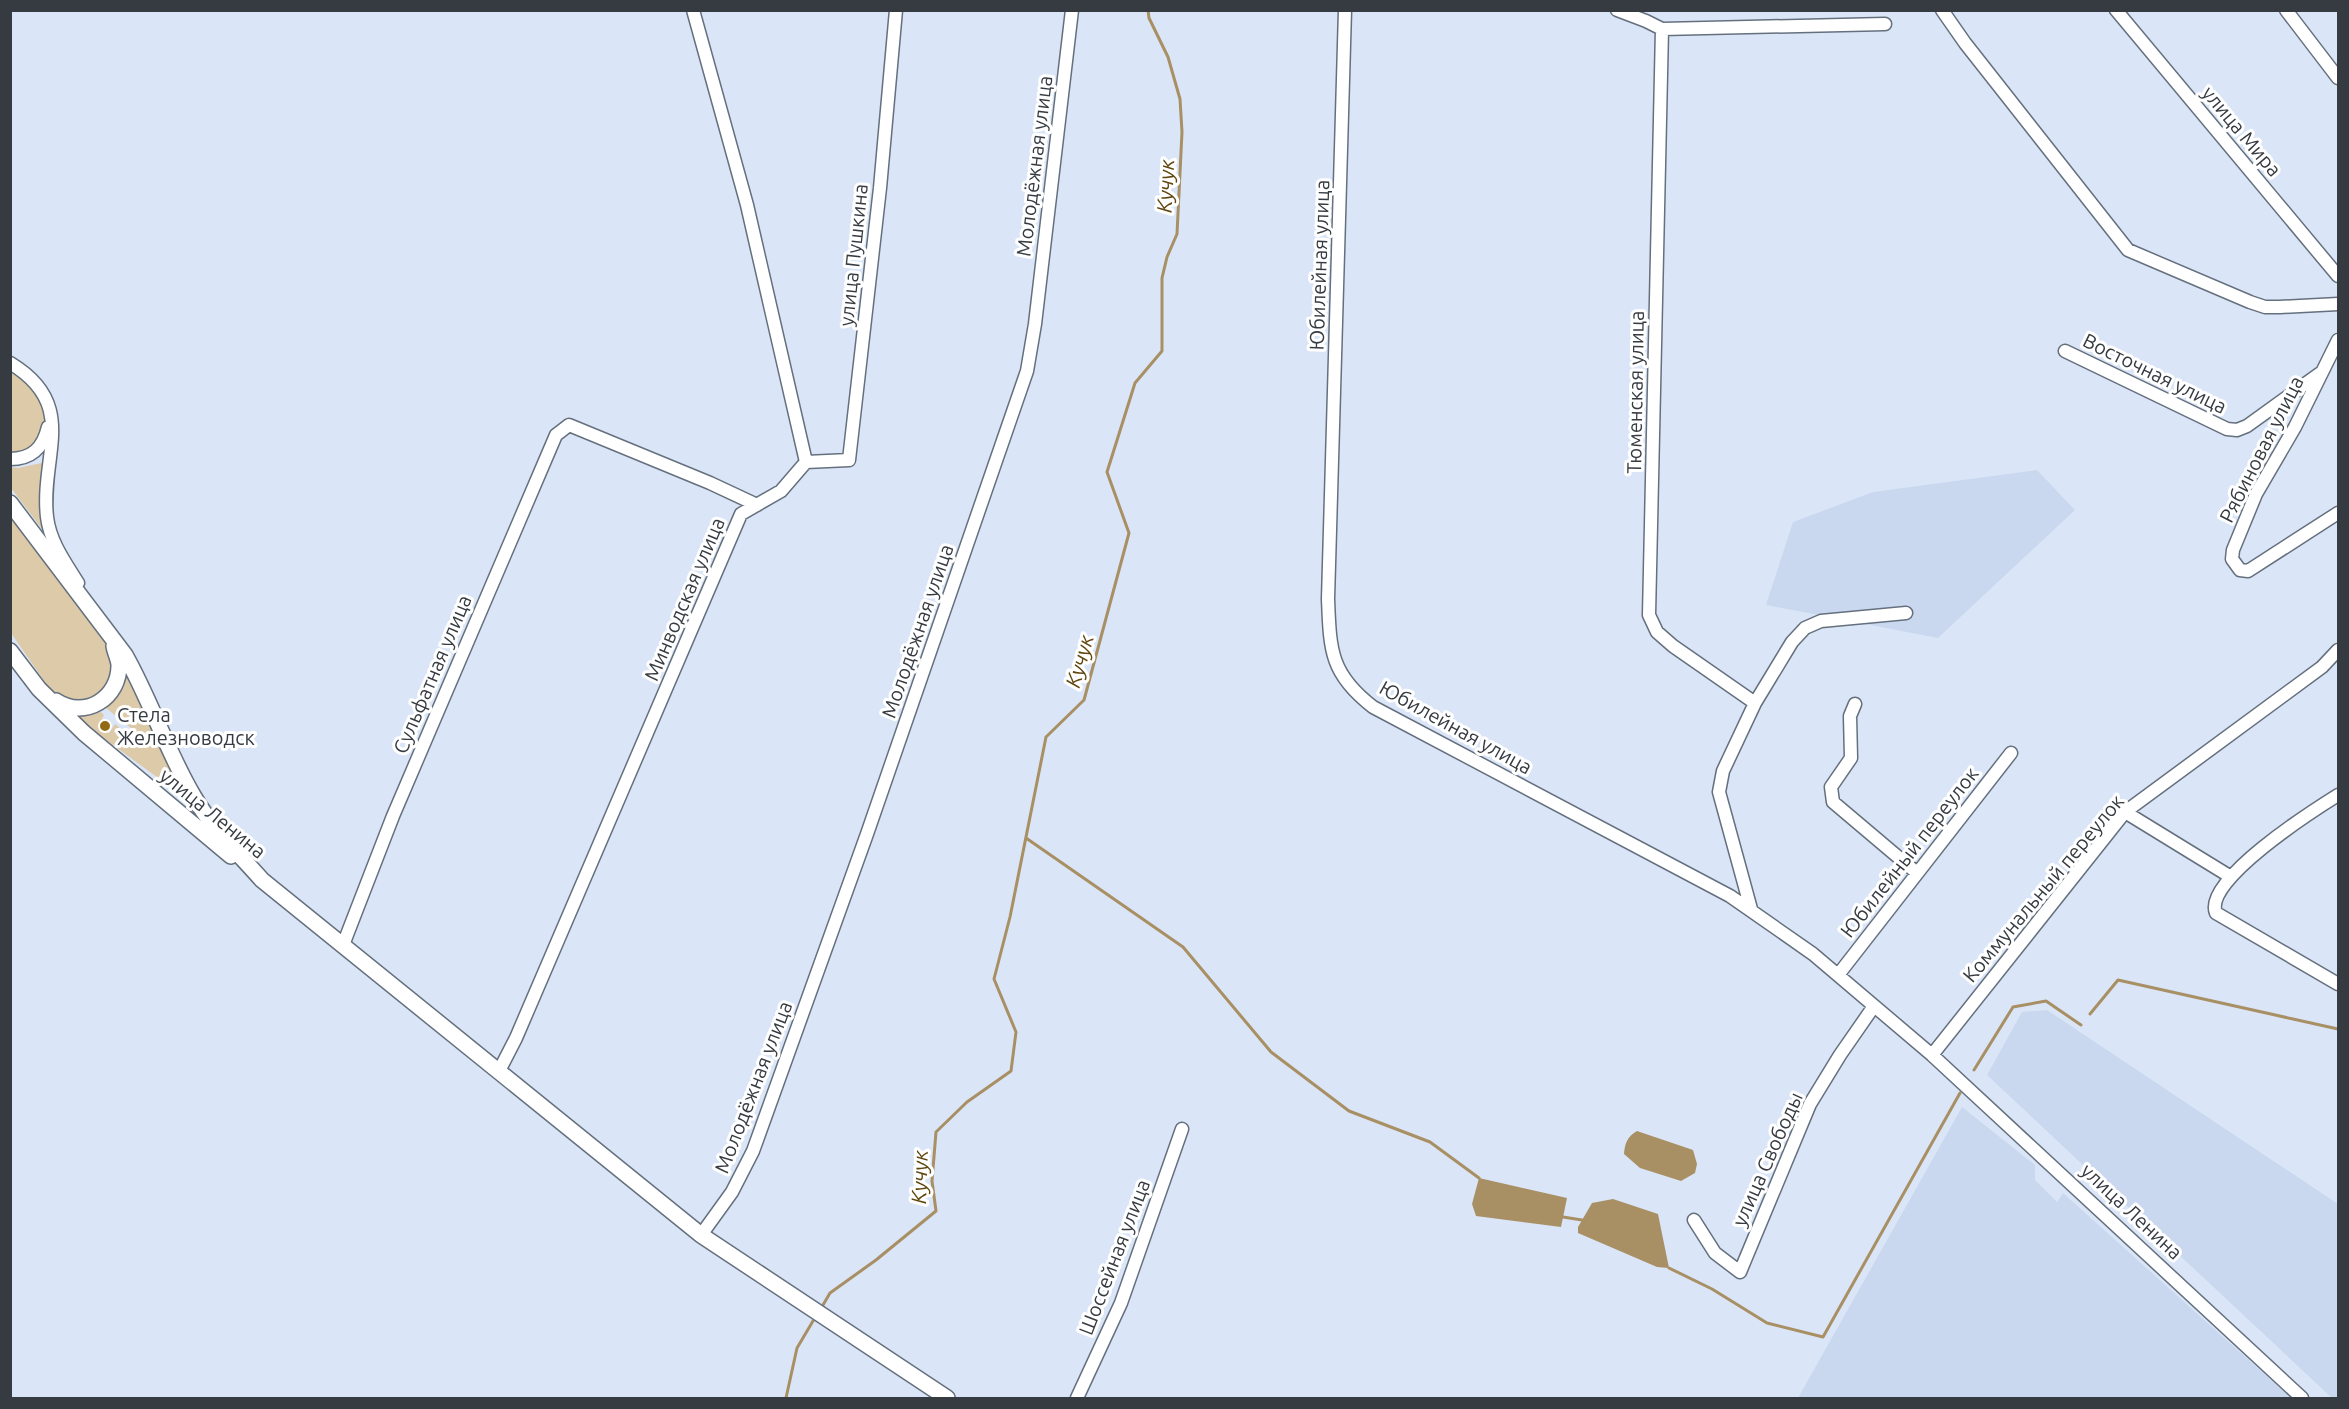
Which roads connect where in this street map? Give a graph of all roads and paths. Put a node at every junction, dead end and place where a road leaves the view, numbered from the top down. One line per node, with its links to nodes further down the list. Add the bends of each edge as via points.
1 (693, 10): 21 (street, via 747,206)
2 (896, 10): 21 (street, улица Пушкина, via 849,460)
3 (1072, 10): 47 (street, Молодёжная улица, via 1027,371 753,1151 732,1192)
4 (1345, 10): 38 (street, Юбилейная улица, via 1328,599 1332,654 1340,673 1353,691 1373,706)
5 (1617, 10): 9 (street)
6 (1942, 10): 14 (street, via 2128,249 2265,307)
7 (2116, 10): 13 (street, улица Мира)
8 (2286, 10): 12 (street)
9 (1646, 16): 11 (street)
10 (1885, 24): 11 (street)
11 (1662, 29): 30 (street, Тюменская улица, via 1649,615 1657,632 1673,646)
12 (2338, 78)
13 (2338, 276)
14 (2338, 304)
15 (2338, 340): 18 (street, Рябиновая улица)
16 (2065, 351): 18 (street, Восточная улица, via 2227,429 2237,430)
17 (10, 363): 19 (street, via 24,371 45,395)
18 (2320, 374): 24 (street, Рябиновая улица, via 2256,494 2232,559 2240,570 2248,570)
19 (50, 411): 20 (street, via 45,441 24,459); 26 (street, via 54,428 46,496 52,537)
20 (10, 459)
21 (806, 462): 23 (street, Минводская улица, via 781,491)
22 (10, 503): 26 (main road)
23 (757, 505): 39 (street, Сульфатная улица, via 569,425 556,435 393,816); 44 (street, Минводская улица, via 741,514)
24 (2338, 513)
25 (1906, 613): 30 (street, via 1821,621 1804,628)
26 (109, 632): 29 (main road, via 119,662 118,676 99,705 78,709 63,706); 37 (main road, via 141,682 193,796 210,822)
27 (2338, 650): 34 (street, Коммунальный переулок, via 2322,667)
28 (10, 651): 29 (main road, улица Ленина)
29 (39, 689): 37 (main road, улица Ленина, via 84,733)
30 (1755, 703): 38 (street, via 1723,771 1719,792)
31 (1855, 704): 35 (street, via 1850,716 1851,758 1831,787 1833,802)
32 (2011, 753): 35 (street, Юбилейный переулок)
33 (2338, 795): 36 (street, via 2275,838)
34 (2125, 812): 36 (street); 43 (street, Коммунальный переулок)
35 (1917, 873): 40 (street, Юбилейный переулок)
36 (2231, 877): 41 (street, via 2215,902 2216,913)
37 (262, 879): 39 (main road)
38 (1751, 909): 40 (street, Юбилейная улица)
39 (343, 945): 44 (main road)
40 (1838, 975): 42 (street, Юбилейная улица)
41 (2338, 984)
42 (1874, 1006): 43 (street, Юбилейная улица); 46 (street, улица Свободы, via 1810,1104 1740,1272 1715,1253)
43 (1932, 1055): 50 (street, улица Ленина)
44 (500, 1071): 47 (main road)
45 (1182, 1128): 49 (street, Шоссейная улица, via 1121,1303)
46 (1694, 1220)
47 (701, 1235): 48 (main road)
48 (947, 1398)
49 (1077, 1398)
50 (2302, 1398)

